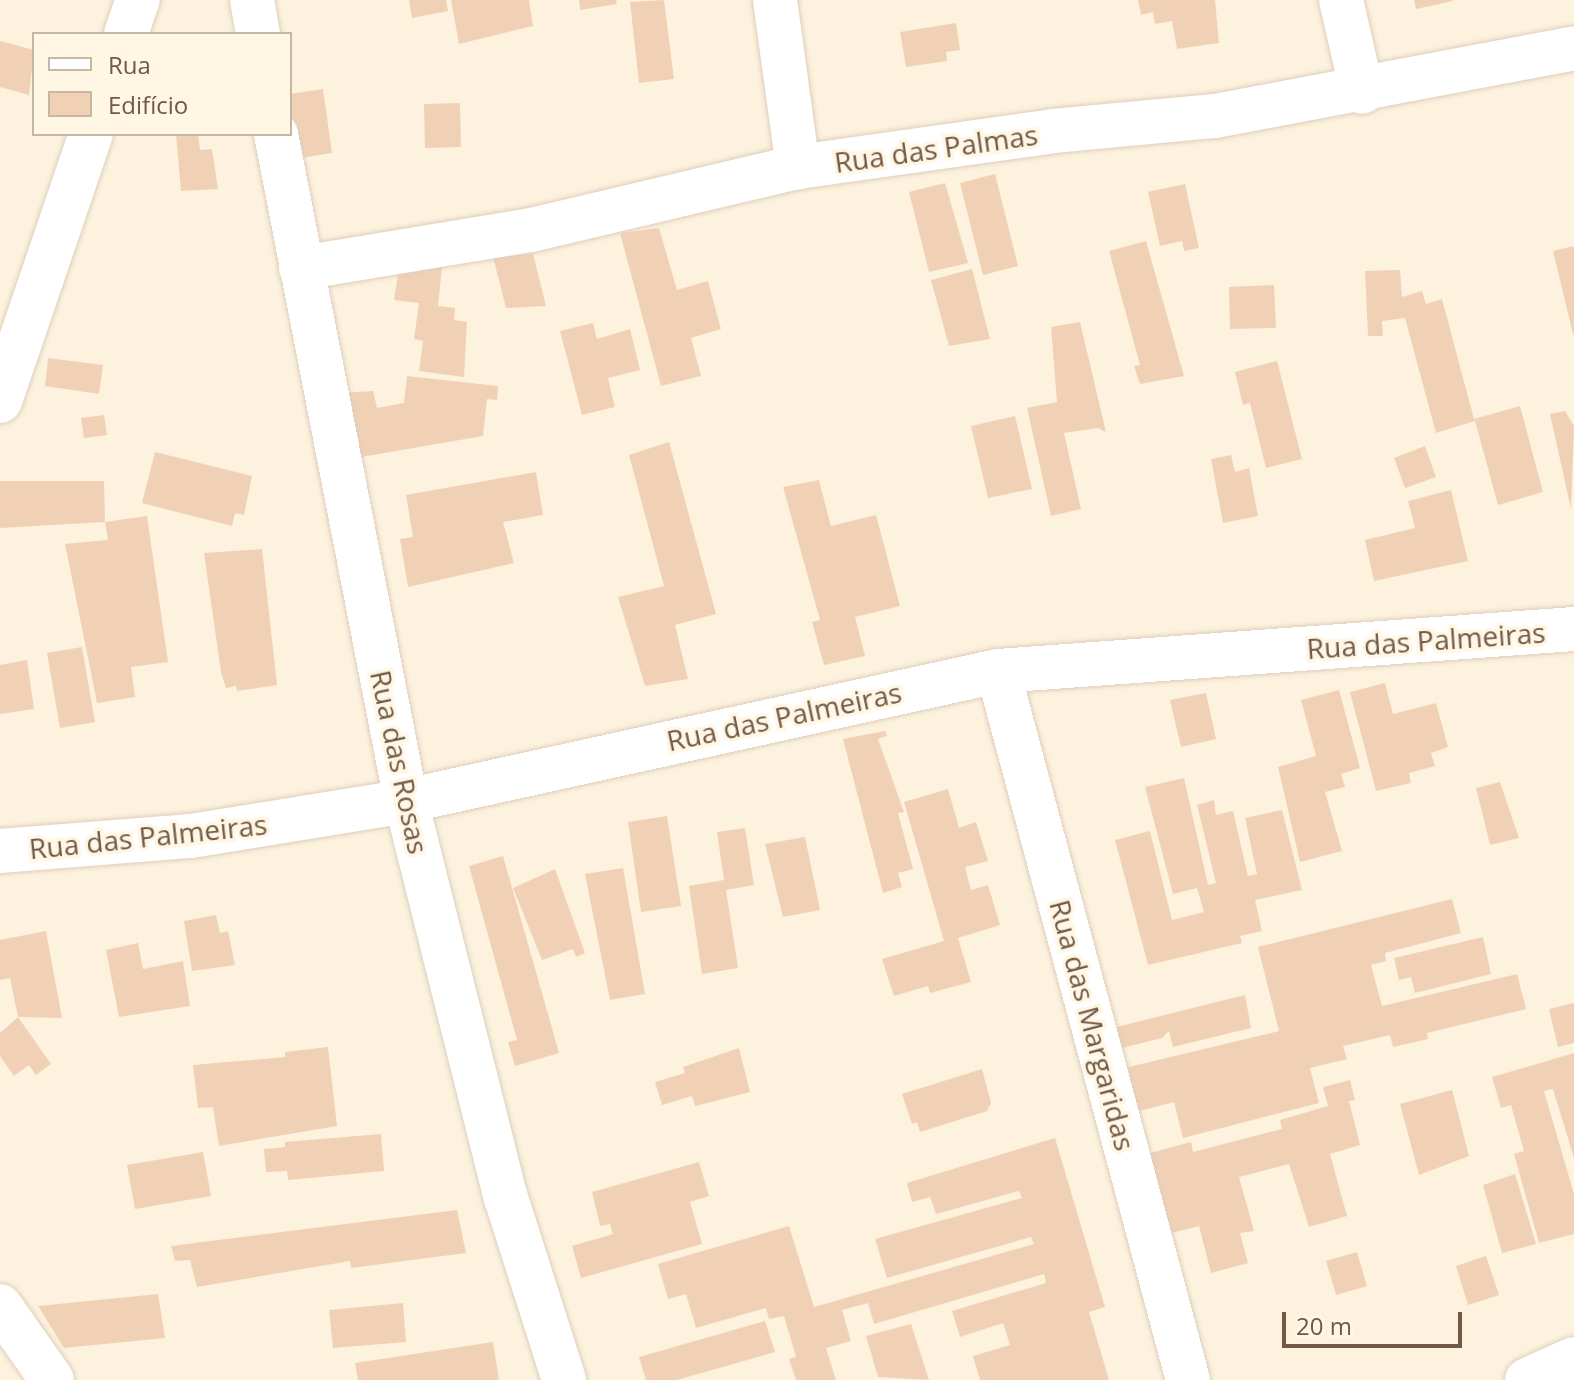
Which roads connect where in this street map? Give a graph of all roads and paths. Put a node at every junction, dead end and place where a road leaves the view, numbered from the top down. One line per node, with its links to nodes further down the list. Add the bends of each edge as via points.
1 (138, 0): 5 (street)
2 (252, 0): 6 (street)
3 (775, 0): 11 (street)
4 (1341, 0): 8 (street)
5 (127, 32)
6 (258, 32)
7 (1574, 48): 8 (street, Rua das Palmas)
8 (1362, 92): 11 (street, Rua das Palmas, via 1215,116 1053,131)
9 (90, 136): 13 (street)
10 (276, 136): 12 (street, Rua das Rosas)
11 (798, 167): 12 (street, Rua das Palmas, via 531,230)
12 (301, 268): 16 (street, Rua das Rosas)
13 (0, 401)
14 (1574, 629): 15 (street, Rua das Palmeiras)
15 (998, 671): 16 (street, Rua das Palmeiras); 22 (street, Rua das Margaridas)
16 (406, 801): 17 (street, Rua das Palmeiras, via 191,836); 21 (street, Rua das Rosas, via 506,1198)
17 (0, 851)
18 (0, 1306): 20 (street)
19 (1574, 1359): 23 (street)
20 (52, 1380)
21 (564, 1380)
22 (1188, 1380)
23 (1527, 1380)

